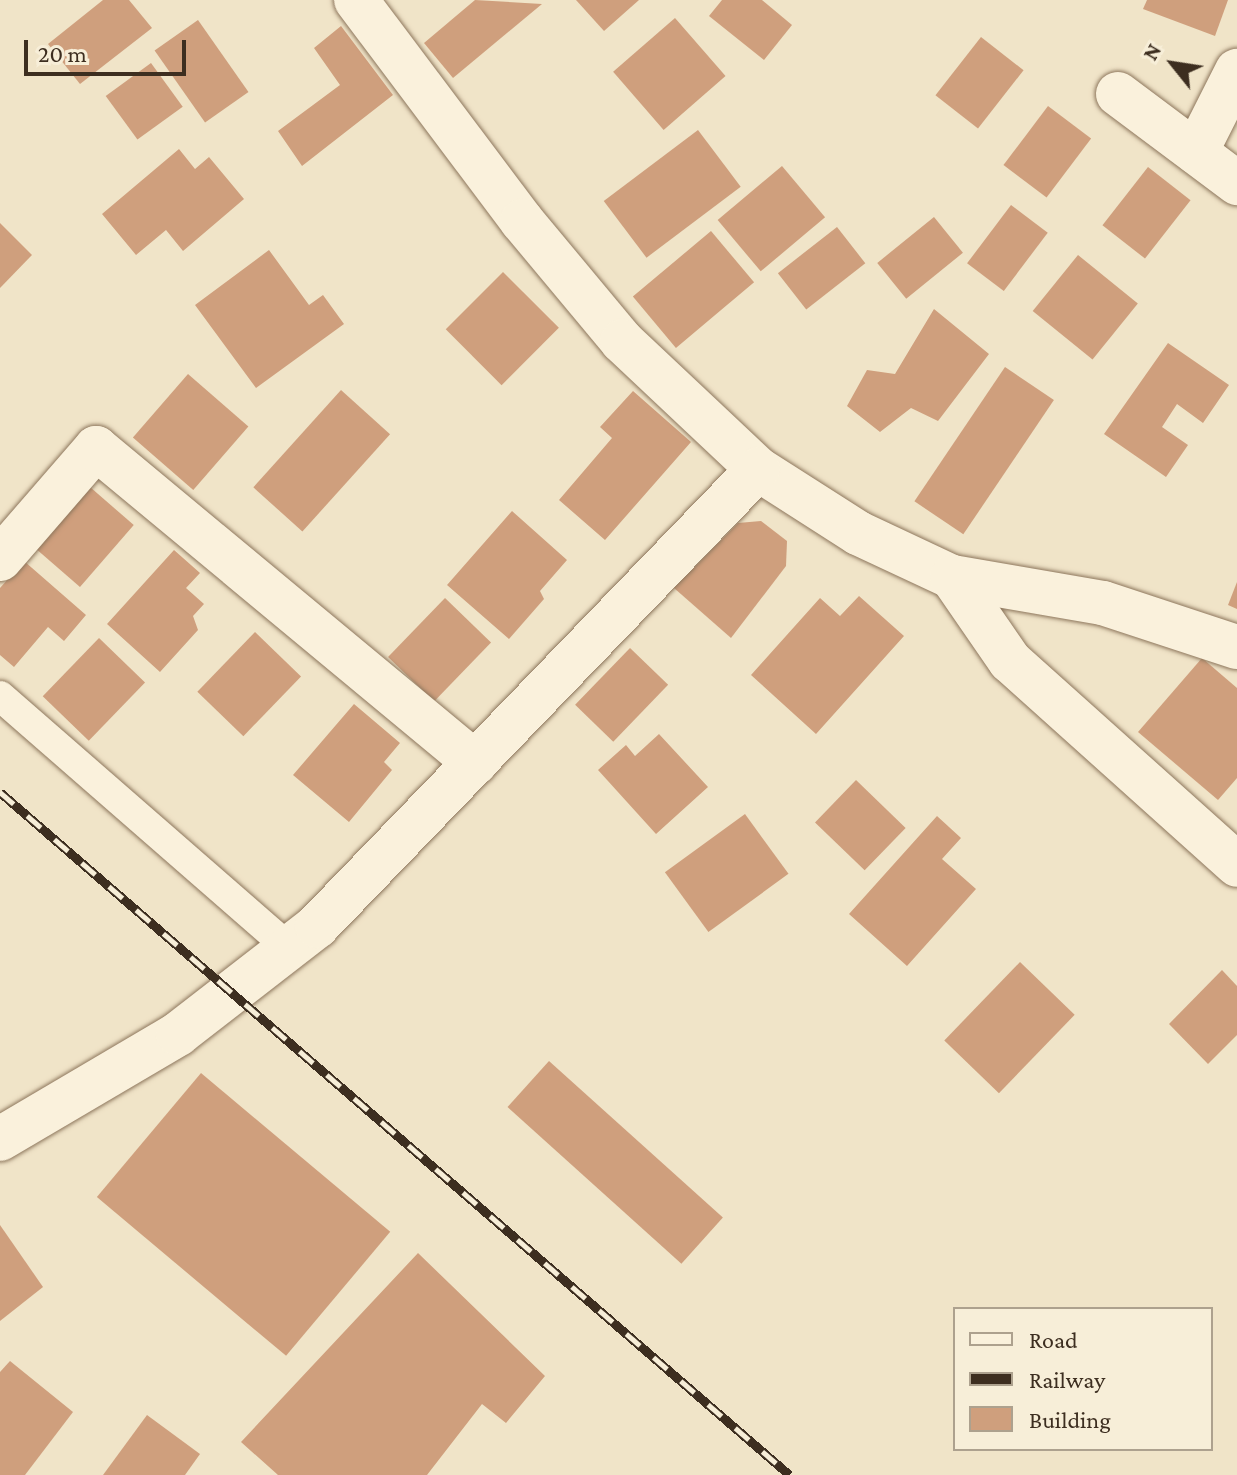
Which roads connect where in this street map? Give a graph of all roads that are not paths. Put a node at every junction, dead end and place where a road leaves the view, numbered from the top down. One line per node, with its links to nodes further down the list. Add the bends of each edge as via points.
1 (356, 0): 6 (street, via 522,221 622,341)
2 (1237, 71): 4 (street)
3 (1118, 94): 4 (street)
4 (1196, 152): 5 (street)
5 (1237, 183)
6 (758, 469): 8 (street, via 858,533); 11 (street)
7 (0, 559): 11 (street, via 96,448)
8 (952, 577): 9 (street, via 1103,603); 12 (street, via 1010,661)
9 (1237, 647)
10 (0, 696): 13 (lane)
11 (475, 763): 13 (street)
12 (1237, 865)
13 (289, 948): 14 (street, via 178,1034)
14 (0, 1139)

